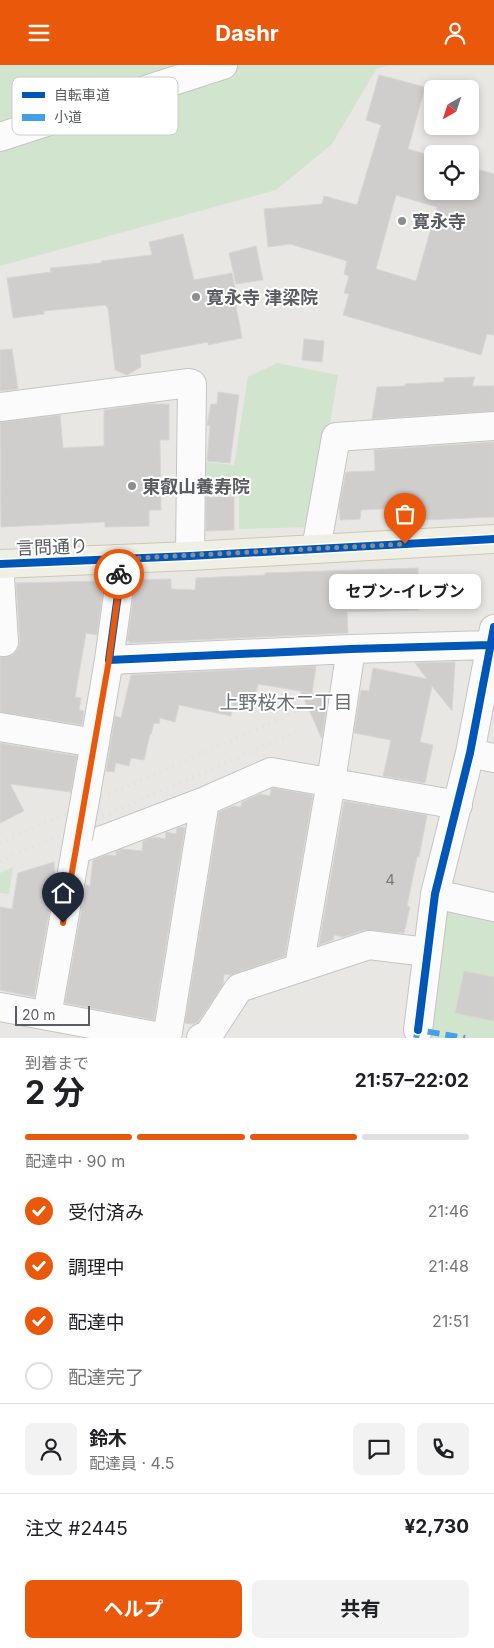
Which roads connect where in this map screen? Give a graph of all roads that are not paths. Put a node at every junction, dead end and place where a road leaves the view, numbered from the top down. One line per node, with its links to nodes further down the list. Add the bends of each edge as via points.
1 (224, 65): 2 (street)
2 (178, 80)
3 (12, 133): 4 (street)
4 (0, 137)
5 (0, 407): 9 (street, via 192,384)
6 (494, 426): 8 (street, via 336,437)
7 (494, 539): 8 (main road, 言問通り)
8 (316, 549): 9 (main road, 言問通り)
9 (190, 556): 10 (main road, 言問通り)
10 (118, 559): 11 (main road, 言問通り); 16 (street, via 120,580)
11 (0, 564)
12 (0, 579): 14 (street)
13 (492, 636): 15 (street); 19 (street)
14 (4, 642)
15 (351, 649): 16 (street); 20 (street)
16 (109, 660): 18 (street)
17 (0, 727): 18 (street)
18 (94, 743): 23 (street, bridge)
19 (482, 756): 22 (street)
20 (330, 782): 21 (street, via 271,772); 22 (street); 27 (street)
21 (205, 801): 23 (street); 32 (street)
22 (458, 805): 24 (street)
23 (77, 844): 29 (street)
24 (435, 894): 25 (street); 26 (street)
25 (494, 907)
26 (427, 952): 27 (street, via 369,945); 30 (street)
27 (299, 967): 33 (street, via 238,988 209,1034)
28 (0, 1007): 29 (street)
29 (47, 1015): 31 (street)
30 (418, 1030)
31 (162, 1038): 32 (street)
32 (166, 1038)
33 (201, 1038)

